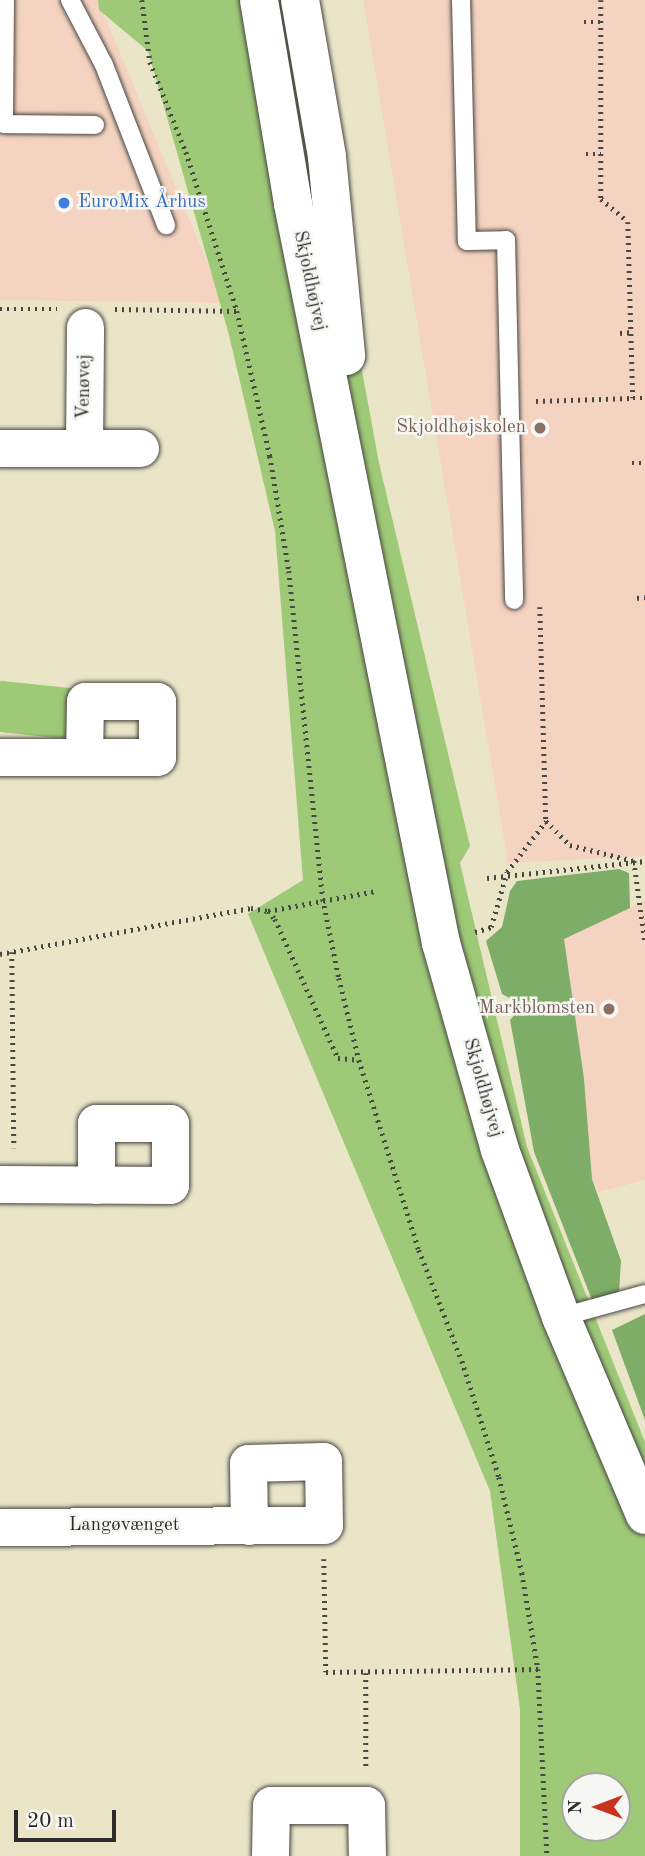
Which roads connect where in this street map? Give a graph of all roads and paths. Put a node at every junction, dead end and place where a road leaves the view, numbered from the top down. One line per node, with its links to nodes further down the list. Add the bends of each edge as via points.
1 (5, 0): 10 (lane, via 4,124)
2 (70, 0): 13 (lane, via 104,65)
3 (142, 0): 38 (path, via 150,62 186,152 237,310 270,456 289,571)
4 (259, 0): 25 (street, Skjoldhøjvej, via 293,204)
5 (300, 0): 25 (street, Skjoldhøjvej, via 327,157)
6 (461, 0): 19 (lane, via 467,241 506,240)
7 (601, 0): 9 (path)
8 (584, 22): 9 (path)
9 (601, 22): 11 (path)
10 (95, 125)
11 (601, 154): 12 (path); 15 (path, via 601,200 628,222)
12 (586, 155)
13 (166, 225)
14 (85, 327): 21 (street, Venøvej)
15 (632, 332): 16 (path); 17 (path)
16 (620, 333)
17 (633, 398): 18 (path); 19 (path)
18 (645, 398)
19 (509, 401): 29 (lane)
20 (0, 448): 21 (street, Venøvej)
21 (84, 448): 22 (street, Venøvej)
22 (140, 448)
23 (632, 463): 24 (path)
24 (645, 463)
25 (366, 560): 41 (street, Skjoldhøjvej)
26 (637, 597): 27 (path)
27 (645, 597)
28 (540, 599): 32 (path)
29 (514, 600)
30 (0, 757): 31 (street)
31 (84, 757)
32 (547, 821): 34 (path, via 570,845); 35 (path)
33 (645, 861): 34 (path)
34 (634, 862): 35 (path); 40 (path)
35 (507, 872): 36 (path); 41 (path, via 491,927)
36 (488, 878)
37 (376, 891): 38 (path)
38 (323, 899): 39 (path); 44 (path)
39 (268, 911): 42 (path, via 251,908); 44 (path, via 338,1058)
40 (645, 941)
41 (441, 943): 48 (street, Skjoldhøjvej, via 500,1150)
42 (12, 952): 43 (path); 45 (path)
43 (0, 954)
44 (359, 1060): 53 (path, via 499,1477)
45 (7, 1184): 46 (street)
46 (96, 1185)
47 (645, 1294): 48 (lane)
48 (561, 1317): 49 (street, Skjoldhøjvej)
49 (645, 1515)
50 (324, 1525): 51 (street, Langøvænget); 51 (street, via 323,1461 248,1463); 54 (path, via 326,1672)
51 (249, 1526): 52 (street, Langøvænget)
52 (0, 1527)
53 (538, 1669): 54 (path); 58 (path)
54 (366, 1673): 55 (path)
55 (366, 1805): 56 (street, via 271,1805); 57 (street)
56 (270, 1856)
57 (367, 1856)
58 (547, 1856)

